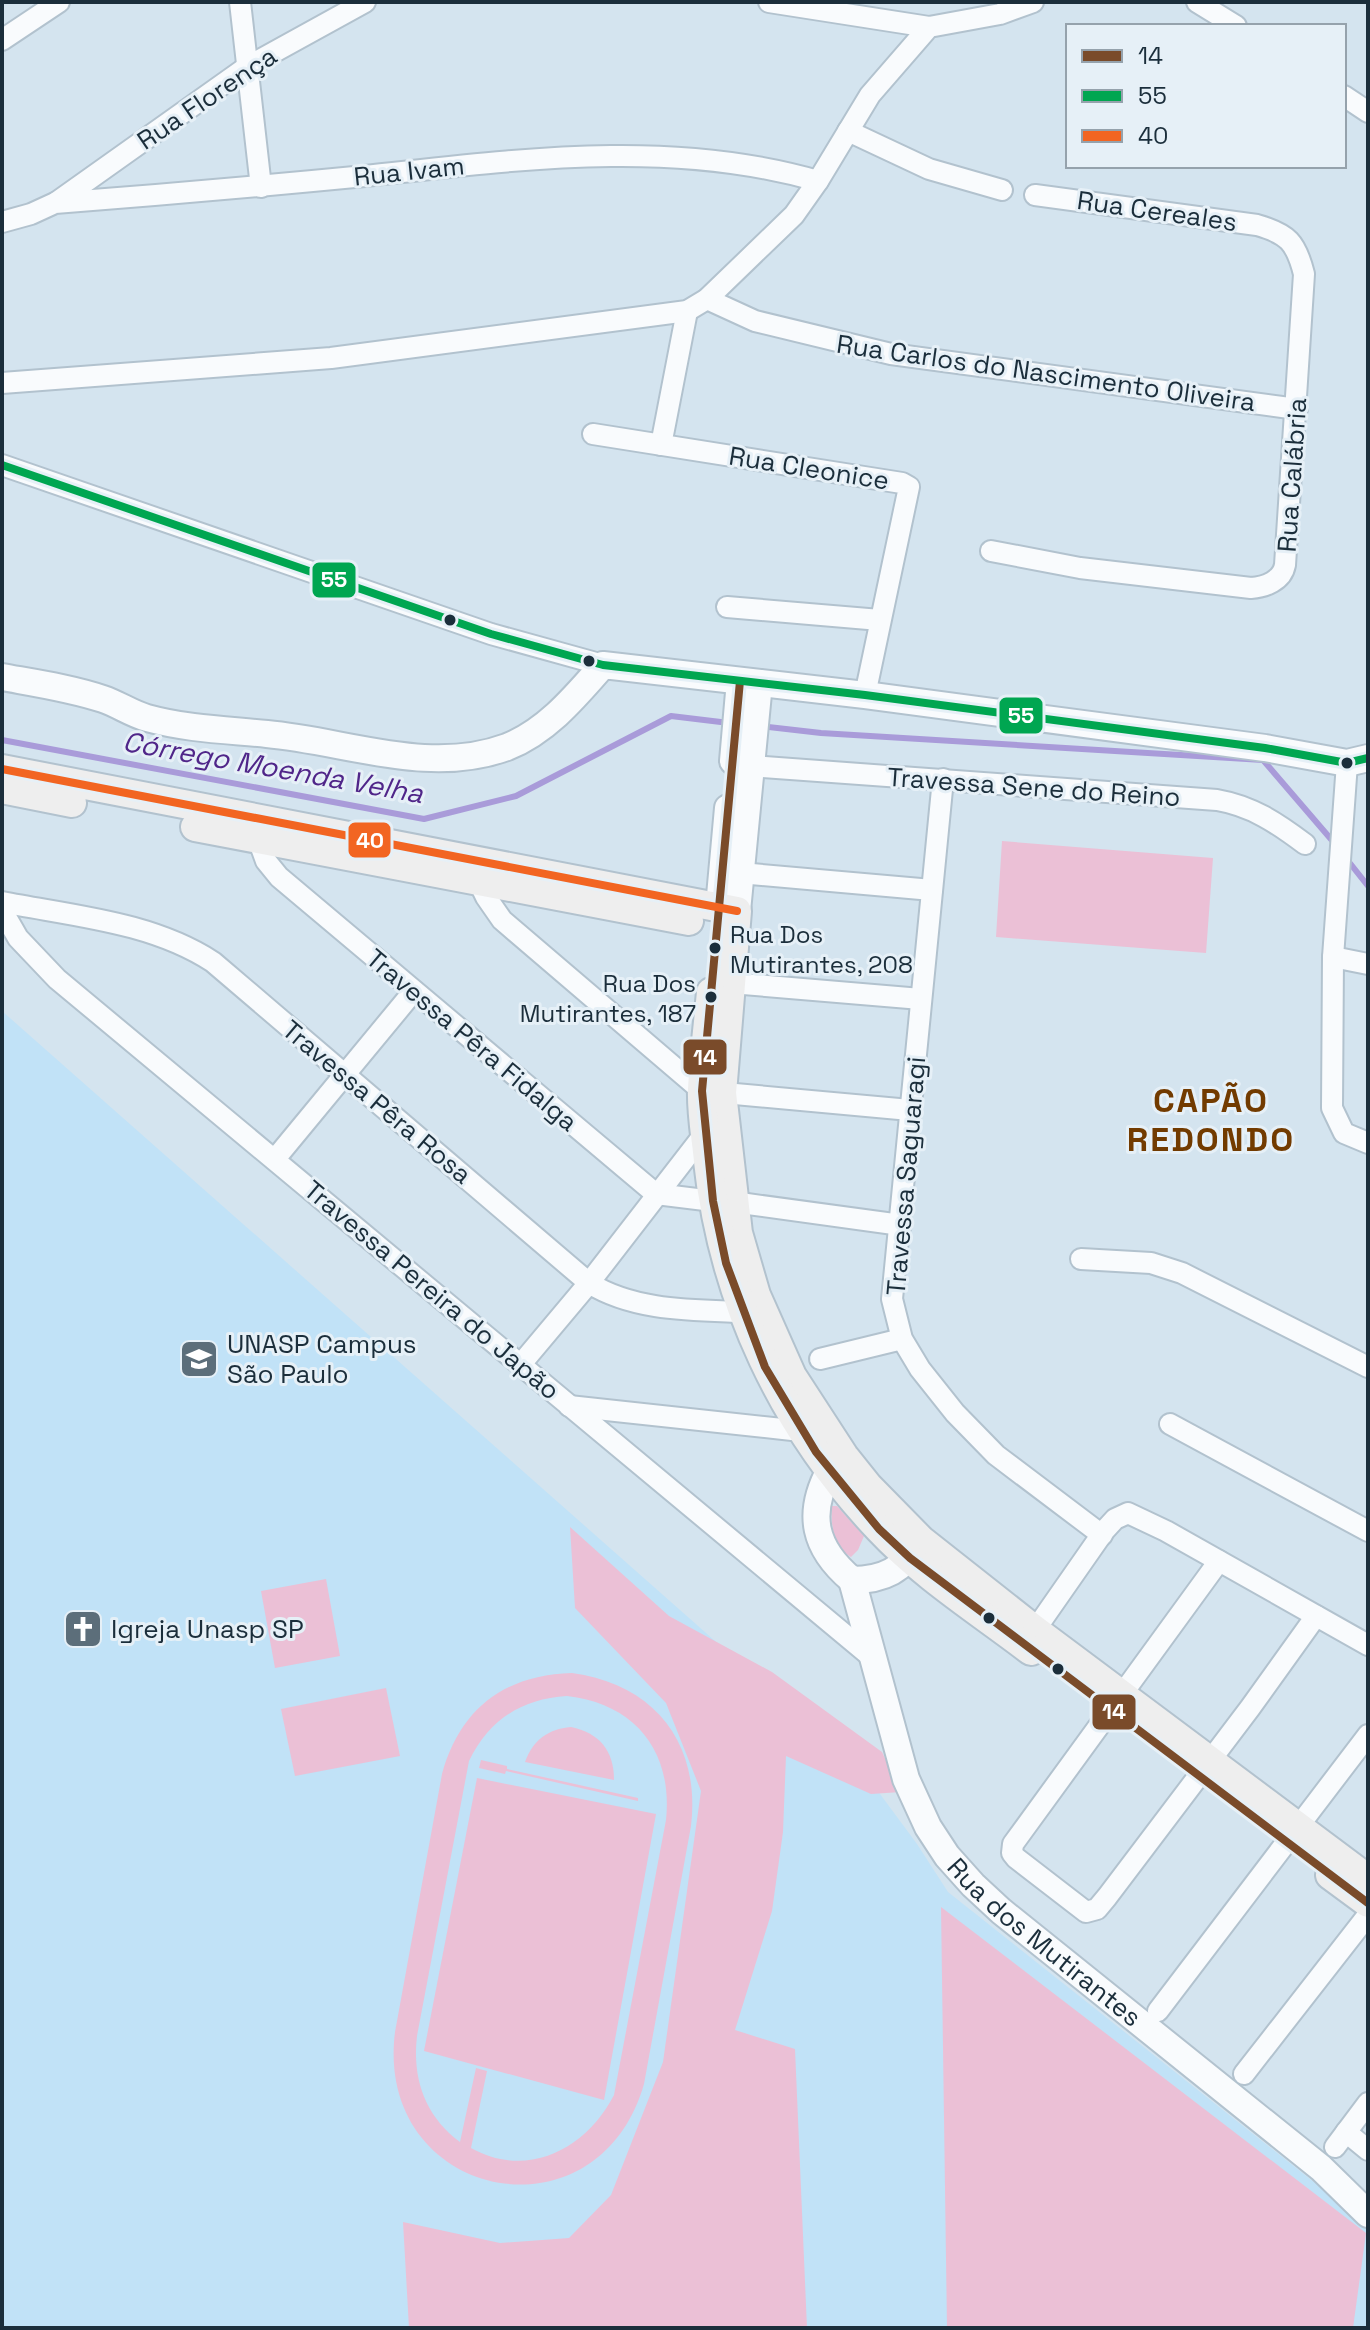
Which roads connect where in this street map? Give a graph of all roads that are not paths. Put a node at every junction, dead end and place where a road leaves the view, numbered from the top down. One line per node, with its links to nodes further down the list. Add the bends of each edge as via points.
1 (59, 2): 9 (street)
2 (240, 2): 10 (street)
3 (365, 2): 10 (street, Rua Florença)
4 (769, 2): 8 (street)
5 (1033, 2): 8 (street)
6 (1197, 2): 7 (street)
7 (1233, 24)
8 (929, 27): 13 (street, via 870,95)
9 (2, 40)
10 (247, 67): 15 (street); 18 (street, Rua Florença)
11 (1346, 97): 12 (street)
12 (1368, 112)
13 (848, 131): 14 (street); 16 (street, via 918,164)
14 (818, 181): 15 (street, Rua Ivam, via 711,160 575,155); 21 (street, via 783,228)
15 (261, 187): 18 (street, Rua Ivam)
16 (1002, 190)
17 (1035, 195): 20 (street, Rua Cereales)
18 (55, 203): 19 (street, Rua Ivam)
19 (2, 222)
20 (1279, 231): 24 (street, Rua Calábria, via 1291,241 1304,274)
21 (707, 299): 22 (street); 24 (street, Rua Carlos do Nascimento Oliveira, via 755,321 891,354)
22 (687, 311): 23 (street, via 331,358); 26 (street)
23 (2, 383)
24 (1297, 409): 28 (street, Rua Calábria, via 1284,572 1270,583 1251,588 1146,577)
25 (593, 434): 26 (street, Rua Cleonice)
26 (661, 445): 30 (street, Rua Cleonice, via 909,487)
27 (2, 465): 31 (street, via 477,629)
28 (991, 551)
29 (727, 607): 30 (street)
30 (880, 620): 34 (street, Rua Cleonice)
31 (603, 665): 32 (street, via 549,722 525,738 480,755 449,758 210,730 147,718 86,694); 33 (street)
32 (2, 677)
33 (749, 689): 34 (street); 36 (street)
34 (865, 695): 35 (street)
35 (1358, 761): 47 (street, via 1344,794)
36 (745, 762): 37 (street, Travessa Sene do Reino); 42 (street); 46 (street)
37 (943, 779): 40 (street, Travessa Sene do Reino, via 1240,804); 43 (street, Travessa Saguaragi)
38 (4, 786): 39 (main road); 41 (main road)
39 (258, 839): 41 (main road); 50 (street, Travessa Pêra Fidalga, via 279,877)
40 (1305, 844)
41 (474, 870): 46 (main road); 53 (street, via 502,920)
42 (740, 873): 43 (street); 46 (street)
43 (932, 890): 51 (street, Travessa Saguaragi)
44 (2, 902): 52 (street, Travessa Pêra Rosa, via 172,938 213,962)
45 (2, 910): 57 (street, Travessa Pereira do Japão, via 18,938 57,979)
46 (727, 918): 49 (main road); 53 (main road)
47 (1333, 957): 48 (street); 56 (street, via 1332,1108 1344,1133)
48 (1368, 964)
49 (731, 983): 51 (street); 53 (main road)
50 (413, 992): 52 (street); 58 (street, Travessa Pêra Fidalga)
51 (921, 999): 54 (street, Travessa Saguaragi)
52 (344, 1074): 57 (street); 62 (street, Travessa Pêra Rosa)
53 (712, 1092): 54 (street); 55 (main road); 59 (main road)
54 (910, 1110): 60 (street, Travessa Saguaragi)
55 (705, 1133): 58 (street); 59 (main road)
56 (1368, 1143)
57 (275, 1159): 66 (street, Travessa Pereira do Japão)
58 (656, 1194): 59 (street); 62 (street)
59 (723, 1201): 60 (street); 63 (main road, via 726,1263); 74 (main road, via 792,1376)
60 (901, 1225): 64 (street, Travessa Saguaragi, via 892,1299)
61 (1081, 1259): 67 (street, via 1151,1263 1182,1273)
62 (589, 1283): 63 (street, Travessa Pêra Rosa, via 651,1305); 66 (street)
63 (742, 1312): 70 (main road)
64 (902, 1339): 65 (street); 73 (street, Travessa Saguaragi, via 955,1413 996,1455)
65 (820, 1359)
66 (521, 1364): 68 (street, Travessa Pereira do Japão)
67 (1368, 1366)
68 (569, 1406): 70 (street); 80 (street, Travessa Pereira do Japão)
69 (1170, 1424): 72 (street)
70 (801, 1431): 71 (main road)
71 (830, 1470): 74 (main road, via 879,1529); 76 (street, via 820,1488 817,1530 824,1549)
72 (1368, 1531)
73 (1102, 1535): 75 (street, via 1128,1513); 78 (street)
74 (915, 1549): 76 (street, via 884,1577); 78 (main road); 81 (main road)
75 (1219, 1561): 77 (street); 81 (street)
76 (852, 1580): 80 (street, Rua dos Mutirantes)
77 (1316, 1616): 79 (street); 83 (street)
78 (1035, 1630): 81 (main road)
79 (1368, 1645)
80 (874, 1659): 92 (street, Rua dos Mutirantes, via 906,1779 928,1827 964,1876 1321,2168)
81 (1117, 1704): 83 (main road); 83 (street, via 1012,1849 1016,1858 1081,1910 1097,1909)
82 (1368, 1735): 84 (street)
83 (1204, 1768): 84 (main road)
84 (1293, 1836): 85 (main road); 86 (main road); 88 (street)
85 (1368, 1879)
86 (1368, 1903)
87 (1368, 1915): 89 (street)
88 (1158, 2011)
89 (1244, 2074)
90 (1368, 2103): 91 (street, via 1340,2140)
91 (1368, 2150)
92 (1368, 2214)

